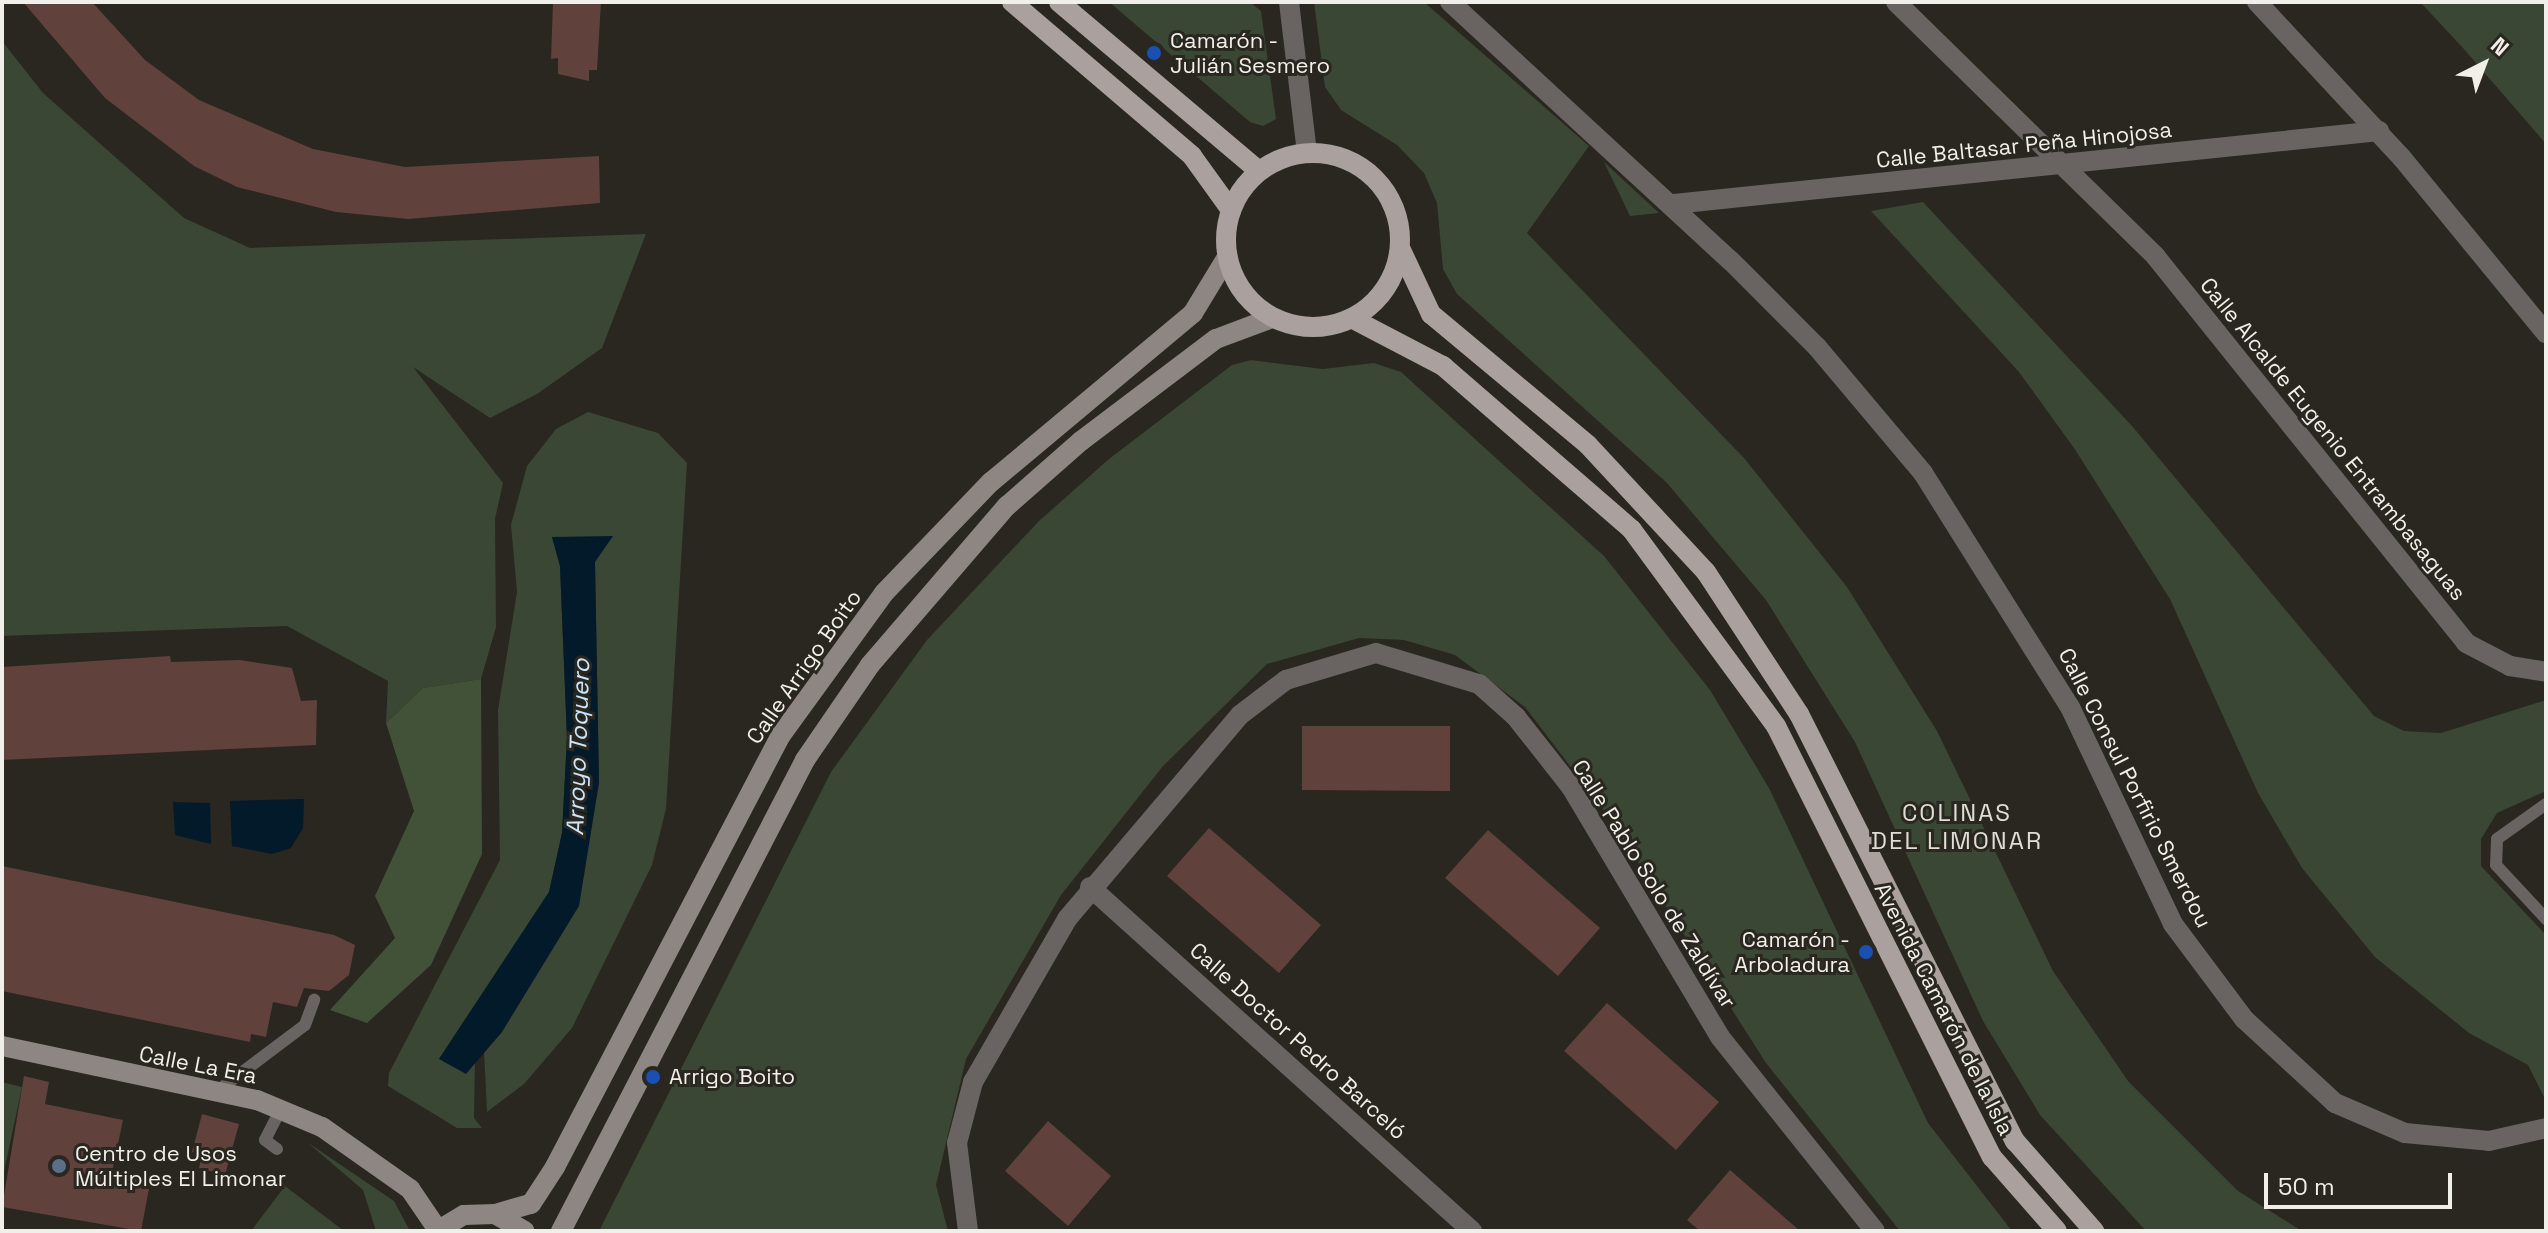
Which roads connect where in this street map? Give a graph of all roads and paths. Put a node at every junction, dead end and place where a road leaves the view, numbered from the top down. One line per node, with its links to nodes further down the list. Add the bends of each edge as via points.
1 (1012, 2): 12 (main road, via 1192,156)
2 (1059, 2): 10 (main road)
3 (1289, 2): 8 (street)
4 (1450, 2): 11 (street, Calle Consul Porfirio Smerdou)
5 (1896, 2): 9 (street, Calle Alcalde Eugenio Entrambasaguas)
6 (2257, 2): 7 (street)
7 (2379, 131): 9 (street, Calle Baltasar Peña Hinojosa); 17 (street)
8 (1307, 153): 10 (main road); 13 (main road, via 1338,156 1387,191)
9 (2068, 166): 11 (street, Calle Baltasar Peña Hinojosa); 18 (street, Calle Alcalde Eugenio Entrambasaguas, via 2243,357 2466,643 2510,666)
10 (1259, 171): 12 (main road)
11 (1674, 204): 26 (street, Calle Consul Porfirio Smerdou, via 1873,411 1966,534 2070,707 2173,924 2244,1019 2335,1103 2405,1133 2489,1141)
12 (1231, 210): 14 (main road)
13 (1401, 250): 16 (main road, via 1385,290); 36 (main road, Avenida Camarón de la Isla, via 1431,314 1588,445 1706,572 1799,714 2015,1141)
14 (1227, 257): 15 (main road, via 1243,293); 28 (main road, Calle Arrigo Boito, via 1193,313 991,482 884,593 781,735 555,1167 531,1204)
15 (1272, 318): 16 (main road, via 1298,327); 31 (main road, via 1206,345 1081,441 1007,506 870,665 805,760)
16 (1353, 319): 35 (main road, Avenida Camarón de la Isla, via 1443,366 1641,542 1776,726 1992,1157)
17 (2546, 333)
18 (2546, 672)
19 (2546, 804): 21 (lane, via 2497,839 2496,865)
20 (1090, 887): 32 (street, Calle Pablo Solo de Zaldívar, via 973,1082 957,1143); 33 (street, Calle Doctor Pedro Barceló); 34 (street, Calle Pablo Solo de Zaldívar, via 1240,715 1286,680 1376,653 1479,684 1516,717 1571,787 1720,1037)
21 (2546, 919)
22 (314, 1000): 24 (lane, via 305,1025)
23 (2, 1046): 24 (main road, Calle La Era)
24 (216, 1092): 25 (main road, Calle La Era)
25 (280, 1110): 27 (lane, via 265,1140); 29 (main road, Calle La Era, via 362,1149 410,1189)
26 (2546, 1128)
27 (277, 1149)
28 (495, 1214): 29 (main road, Calle Arrigo Boito, via 464,1215); 30 (main road)
29 (437, 1230)
30 (525, 1231)
31 (561, 1231)
32 (968, 1231)
33 (1472, 1231)
34 (1875, 1231)
35 (2057, 1231)
36 (2094, 1231)

